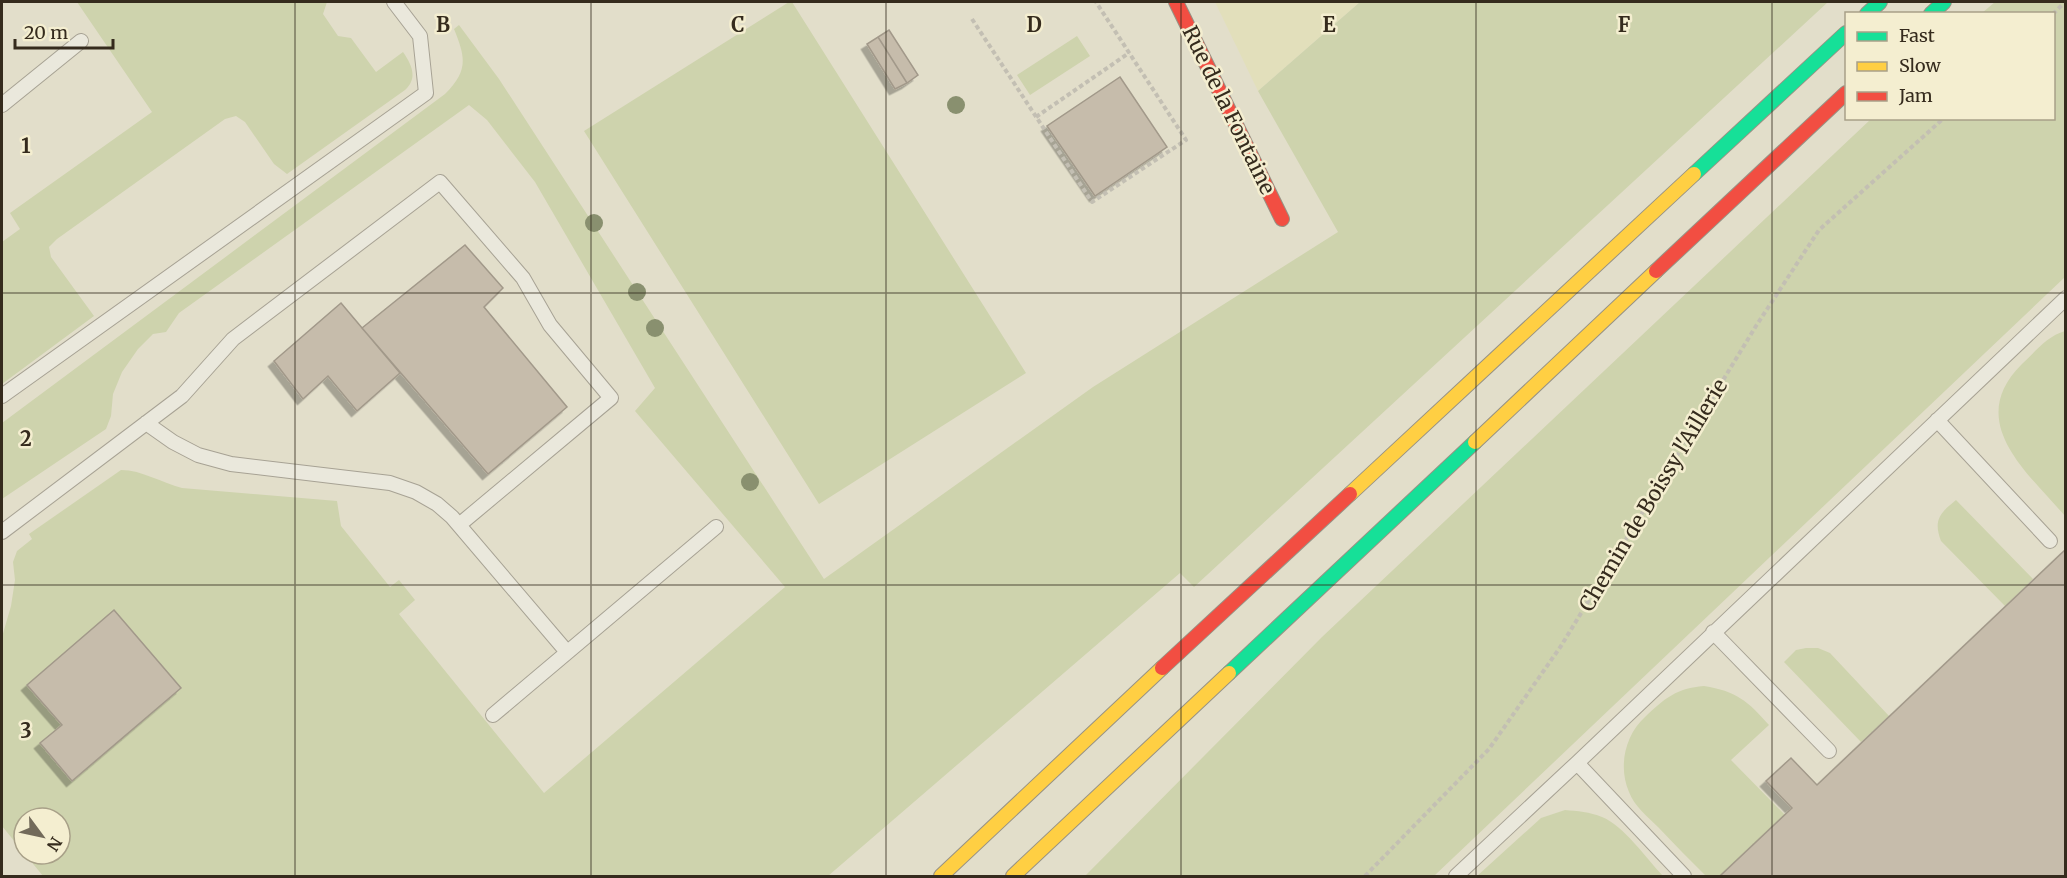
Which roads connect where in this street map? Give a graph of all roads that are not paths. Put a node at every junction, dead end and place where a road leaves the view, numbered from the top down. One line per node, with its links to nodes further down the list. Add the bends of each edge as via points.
1 (394, 2): 9 (lane, via 420,36 426,93)
2 (1176, 2): 7 (main road, Rue de la Fontaine)
3 (1845, 34): 21 (main road)
4 (81, 42): 6 (lane)
5 (1845, 94): 22 (main road)
6 (2, 105)
7 (1282, 219)
8 (2066, 298): 10 (lane)
9 (2, 396)
10 (1937, 420): 15 (lane); 16 (lane)
11 (146, 423): 12 (lane, via 198,455 231,464 375,481 416,492 437,504); 12 (lane, via 182,396 251,324 440,182 523,278 550,325 611,398); 14 (lane)
12 (459, 525): 17 (lane)
13 (716, 527): 17 (lane)
14 (2, 532)
15 (2050, 541)
16 (1713, 632): 19 (lane); 20 (lane)
17 (567, 652): 18 (lane)
18 (493, 715)
19 (1829, 751)
20 (1578, 763): 23 (lane); 24 (lane)
21 (941, 876)
22 (1013, 876)
23 (1456, 876)
24 (1684, 876)

